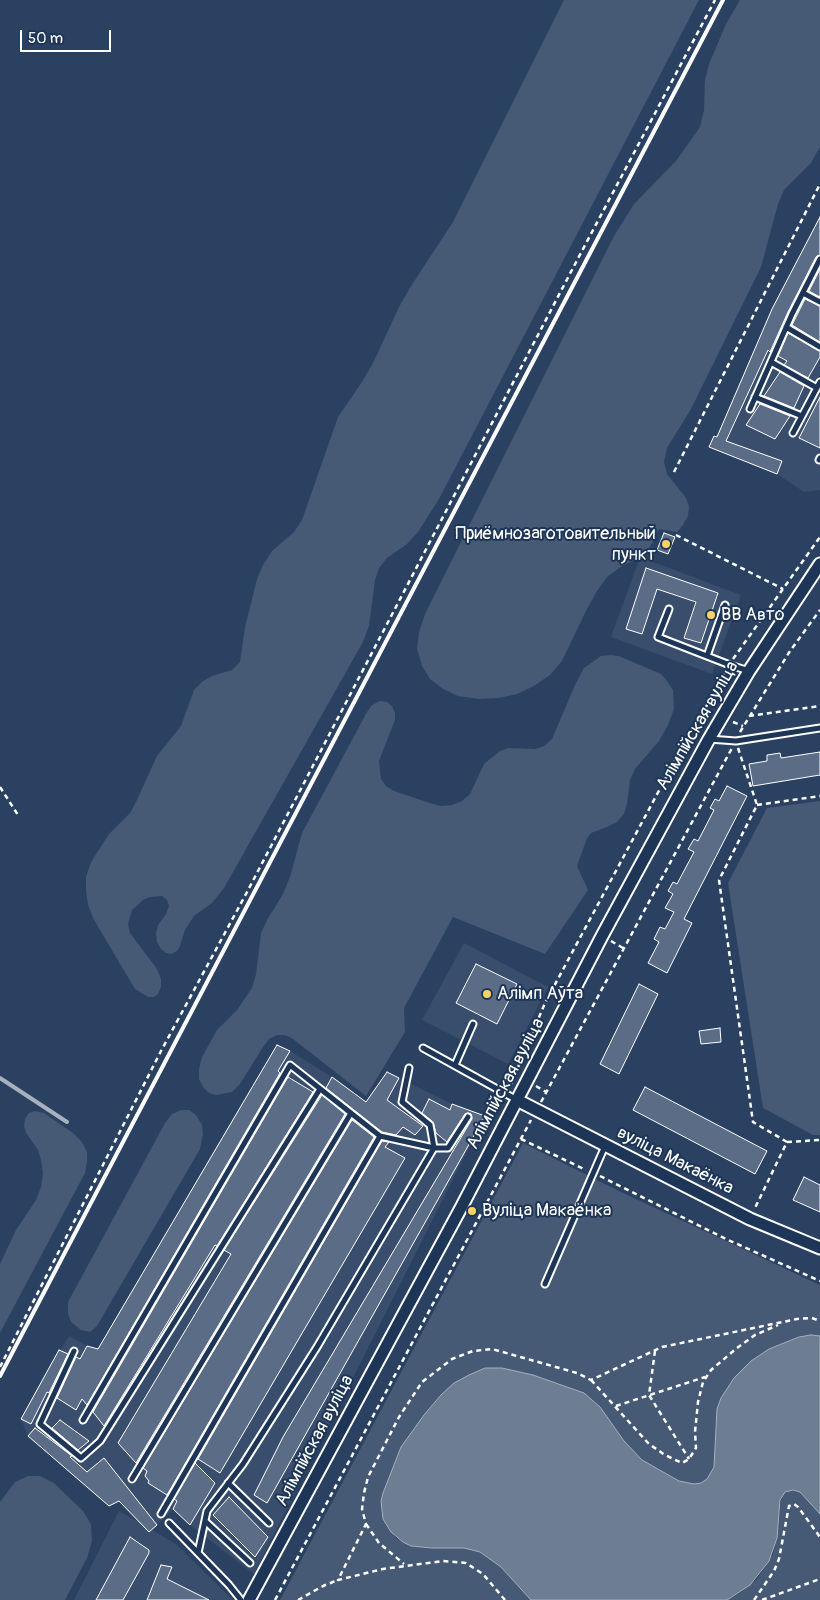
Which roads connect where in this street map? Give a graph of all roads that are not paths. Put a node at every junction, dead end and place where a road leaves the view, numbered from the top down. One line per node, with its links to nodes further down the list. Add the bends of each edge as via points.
1 (820, 261): 2 (lane)
2 (803, 293): 3 (lane); 4 (lane)
3 (820, 302)
4 (786, 327): 5 (lane); 6 (lane)
5 (820, 347)
6 (771, 362): 7 (lane); 8 (lane)
7 (818, 385): 10 (lane)
8 (755, 398): 9 (lane); 10 (lane)
9 (750, 409)
10 (802, 416): 11 (lane)
11 (793, 433)
12 (820, 564): 16 (street, Алімпійская вуліца)
13 (725, 605): 15 (lane)
14 (669, 609): 15 (lane, via 658,637)
15 (707, 656): 16 (lane)
16 (749, 671): 18 (street, Алімпійская вуліца)
17 (820, 728): 18 (lane, via 736,741)
18 (709, 739): 24 (street, Алімпійская вуліца)
19 (473, 1024): 21 (lane)
20 (423, 1048): 21 (lane)
21 (455, 1065): 24 (lane)
22 (409, 1068): 29 (lane, via 402,1102 430,1125)
23 (320, 1089): 25 (lane); 32 (lane, via 100,1441 81,1458 40,1424); 33 (lane, via 290,1065)
24 (512, 1097): 28 (street, вуліца Макаёнка); 43 (street, Алімпійская вуліца, via 462,1206)
25 (351, 1113): 27 (lane); 34 (lane)
26 (468, 1117): 29 (lane, via 448,1148)
27 (380, 1136): 29 (lane); 36 (lane)
28 (606, 1145): 30 (street, вуліца Макаёнка, via 750,1219); 31 (lane)
29 (434, 1148): 35 (lane, via 317,1347)
30 (820, 1248)
31 (545, 1284)
32 (74, 1351)
33 (83, 1420)
34 (132, 1479)
35 (228, 1483): 37 (lane, via 207,1511); 39 (lane)
36 (161, 1514)
37 (205, 1521): 40 (lane); 41 (lane)
38 (169, 1523): 40 (lane)
39 (269, 1523)
40 (198, 1553): 42 (lane)
41 (250, 1563)
42 (241, 1600)
43 (249, 1600)

